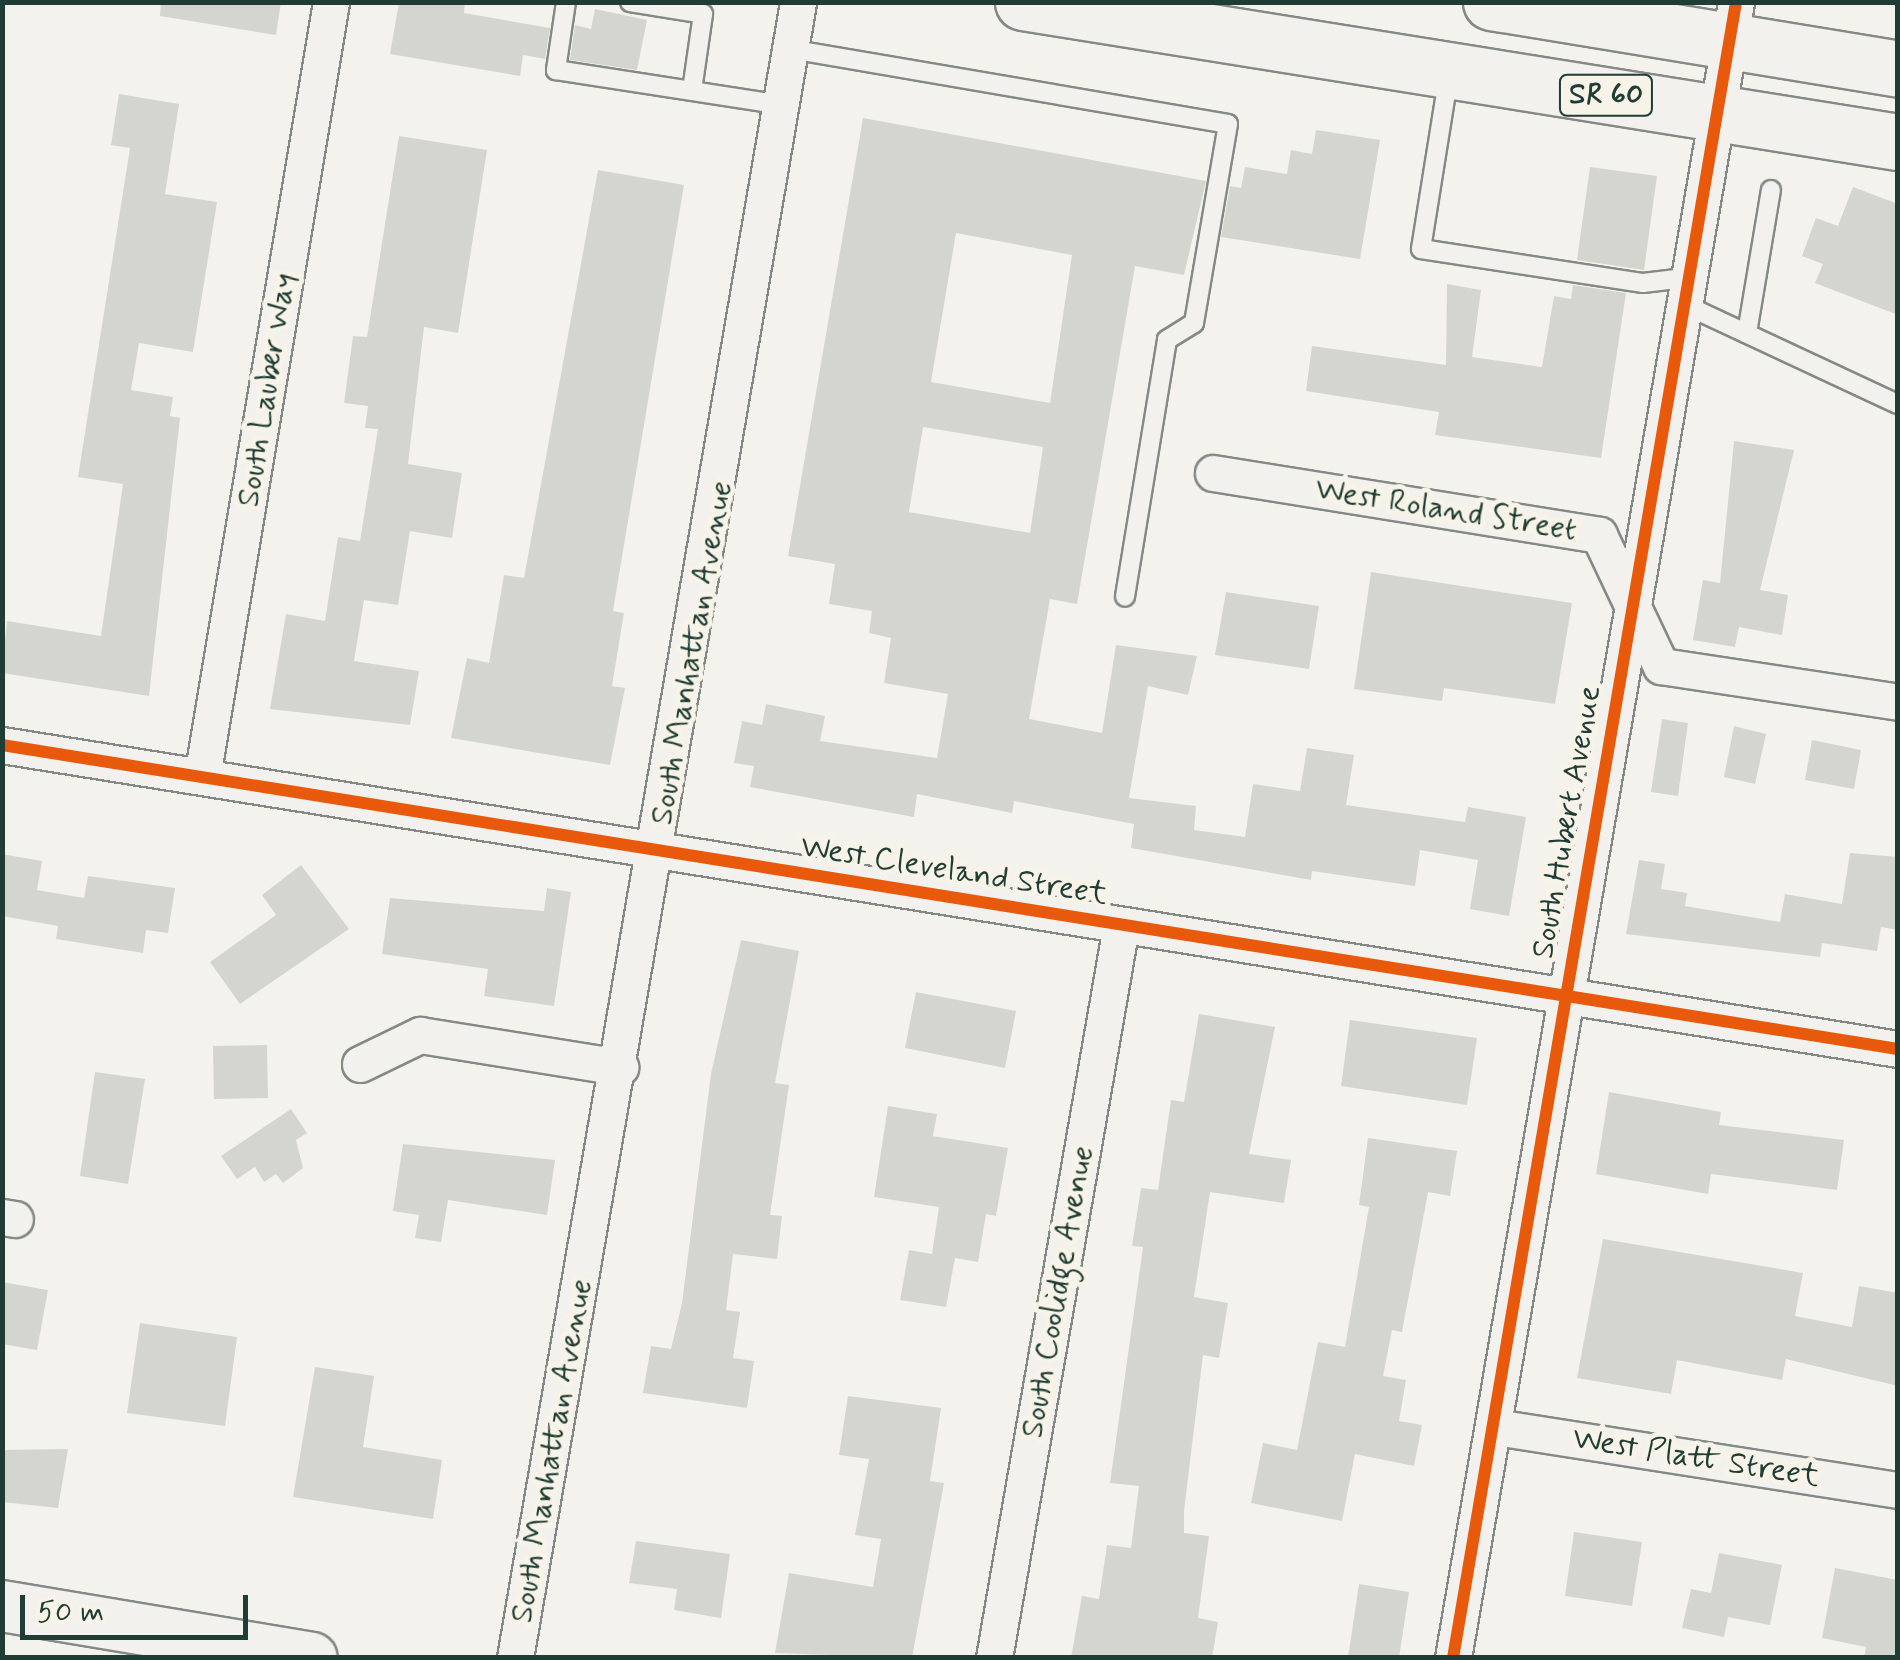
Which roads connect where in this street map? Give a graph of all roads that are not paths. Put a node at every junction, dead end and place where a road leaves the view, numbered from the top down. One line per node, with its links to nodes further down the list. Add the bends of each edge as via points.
1 (331, 2): 25 (street, South Lauber Way)
2 (566, 2): 12 (lane, via 556,70)
3 (630, 2): 12 (lane, via 703,14)
4 (798, 2): 9 (street, South Manhattan Avenue)
5 (1024, 2): 11 (main road, SR 60)
6 (1507, 4): 7 (main road, SR 60)
7 (1576, 10): 8 (main road, SR 60)
8 (1733, 22): 10 (main road, SR 60); 14 (street, South Hubert Avenue)
9 (790, 50): 13 (street, South Manhattan Avenue); 21 (lane, via 1228,124 1194,323 1168,340)
10 (1898, 69)
11 (1449, 70): 14 (main road, SR 60); 17 (lane, via 1420,249)
12 (692, 90): 13 (lane)
13 (782, 104): 26 (street, South Manhattan Avenue)
14 (1712, 112): 15 (main road, SR 60); 17 (street, South Hubert Avenue)
15 (1898, 142)
16 (1770, 190): 18 (lane)
17 (1683, 290): 18 (lane); 22 (street, South Hubert Avenue)
18 (1746, 333): 19 (lane)
19 (1898, 404)
20 (1213, 473): 22 (street, West Roland Street, via 1599,534)
21 (1125, 597)
22 (1631, 609): 23 (street, via 1661,666); 28 (street, South Hubert Avenue)
23 (1898, 702)
24 (2, 745): 25 (street, West Cleveland Street)
25 (202, 777): 26 (street, West Cleveland Street)
26 (658, 850): 27 (street, West Cleveland Street); 31 (street, South Manhattan Avenue)
27 (1122, 926): 28 (street, West Cleveland Street); 37 (street, South Coolidge Avenue)
28 (1566, 996): 29 (street, West Cleveland Street); 32 (street, South Hubert Avenue)
29 (1898, 1049)
30 (360, 1064): 31 (street, via 420,1035)
31 (620, 1067): 36 (street, South Manhattan Avenue)
32 (1495, 1427): 33 (street, West Platt Street); 38 (street, South Hubert Avenue)
33 (1898, 1490)
34 (2, 1606): 35 (street)
35 (312, 1658)
36 (515, 1658)
37 (994, 1658)
38 (1453, 1658)

